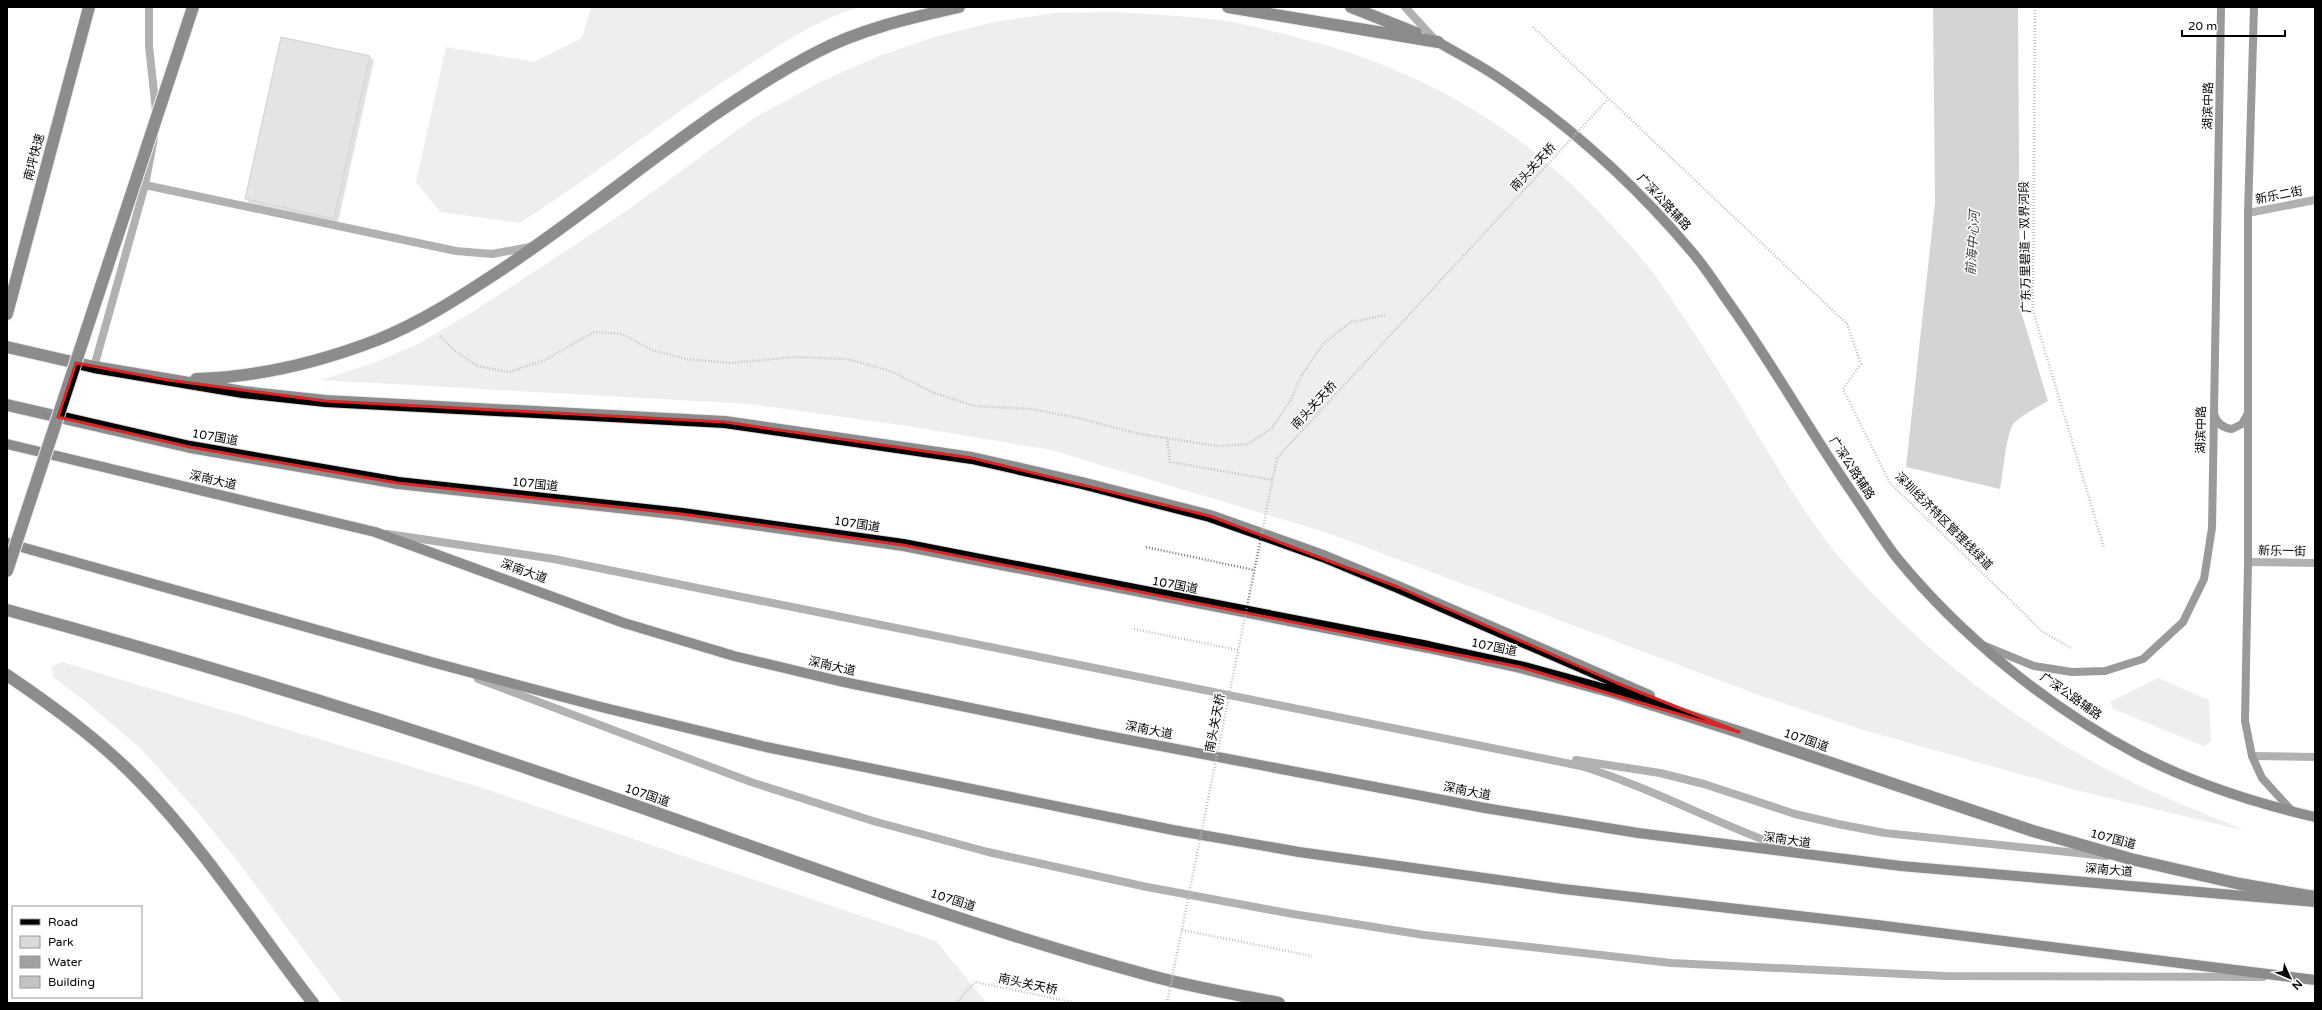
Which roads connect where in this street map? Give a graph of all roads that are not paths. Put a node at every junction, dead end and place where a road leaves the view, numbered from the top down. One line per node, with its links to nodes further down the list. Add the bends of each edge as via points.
1 (89, 7): 15 (highway, 南坪快速)
2 (149, 7): 11 (street, via 156,127)
3 (193, 7): 27 (highway, bridge)
4 (959, 7): 14 (highway, via 889,23 817,52 751,90 687,134)
5 (1228, 7): 10 (highway)
6 (1351, 7): 10 (highway)
7 (1405, 7): 10 (street)
8 (2222, 7): 21 (main road, 湖滨中路)
9 (2254, 7): 13 (main road)
10 (1438, 42): 29 (main road, 广深公路辅路, via 1511,86 1567,128 1640,194 1694,254 1744,324 1848,487 1896,556 1944,611)
11 (145, 185): 14 (street, via 474,254 514,251); 17 (street)
12 (2315, 200): 13 (street, 新乐二街)
13 (2248, 213): 20 (main road)
14 (542, 243): 18 (highway, via 468,292 378,339 309,362 255,374)
15 (7, 314)
16 (7, 347): 17 (highway)
17 (94, 367): 18 (highway)
18 (168, 380): 32 (highway, via 326,401 725,422 979,460 1082,483 1217,518 1323,556 1617,683)
19 (7, 405): 32 (highway, 107国道, via 190,447 398,483 682,514 903,545 1428,647 1616,693)
20 (2248, 408): 21 (main road, via 2246,420 2232,429 2217,422); 25 (main road)
21 (2214, 412): 29 (main road, 湖滨中路, via 2212,528 2204,579 2183,622 2143,659 2105,671 2072,672 2034,666)
22 (7, 444): 23 (main road, 深南大道)
23 (375, 532): 33 (street, via 554,559); 38 (main road, 深南大道, via 668,638 839,681 1098,734 1485,808 1638,833)
24 (7, 543): 30 (main road)
25 (2248, 562): 26 (street, 新乐一街); 34 (main road, via 2245,721)
26 (2315, 563)
27 (7, 571)
28 (7, 610): 45 (highway, 107国道, via 154,650 374,718 538,771 832,875 1026,939 1150,976)
29 (1979, 644): 36 (main road, 广深公路辅路, via 2065,711 2140,755 2205,784)
30 (435, 663): 42 (main road, via 766,747 1173,830 1291,850 1564,889 1885,926); 42 (street, via 752,782 873,821 996,854 1147,887 1293,914 1424,935 1679,964 1945,976)
31 (7, 675): 44 (highway, via 89,736 141,783 187,836)
32 (1739, 732): 39 (highway, 107国道, via 1954,806)
33 (1521, 753): 38 (street, via 1618,777 1747,835); 39 (street, via 1660,772 1795,814 1858,828 1954,841)
34 (2252, 756): 35 (street); 36 (main road, via 2262,778)
35 (2315, 757)
36 (2292, 811): 37 (main road, 广深公路辅路)
37 (2315, 816)
38 (1809, 856): 41 (main road, 深南大道)
39 (2130, 859): 40 (highway, 107国道, via 2240,884)
40 (2315, 897)
41 (2315, 902)
42 (2295, 978): 43 (main road)
43 (2315, 980)
44 (313, 1003)
45 (1279, 1003)

